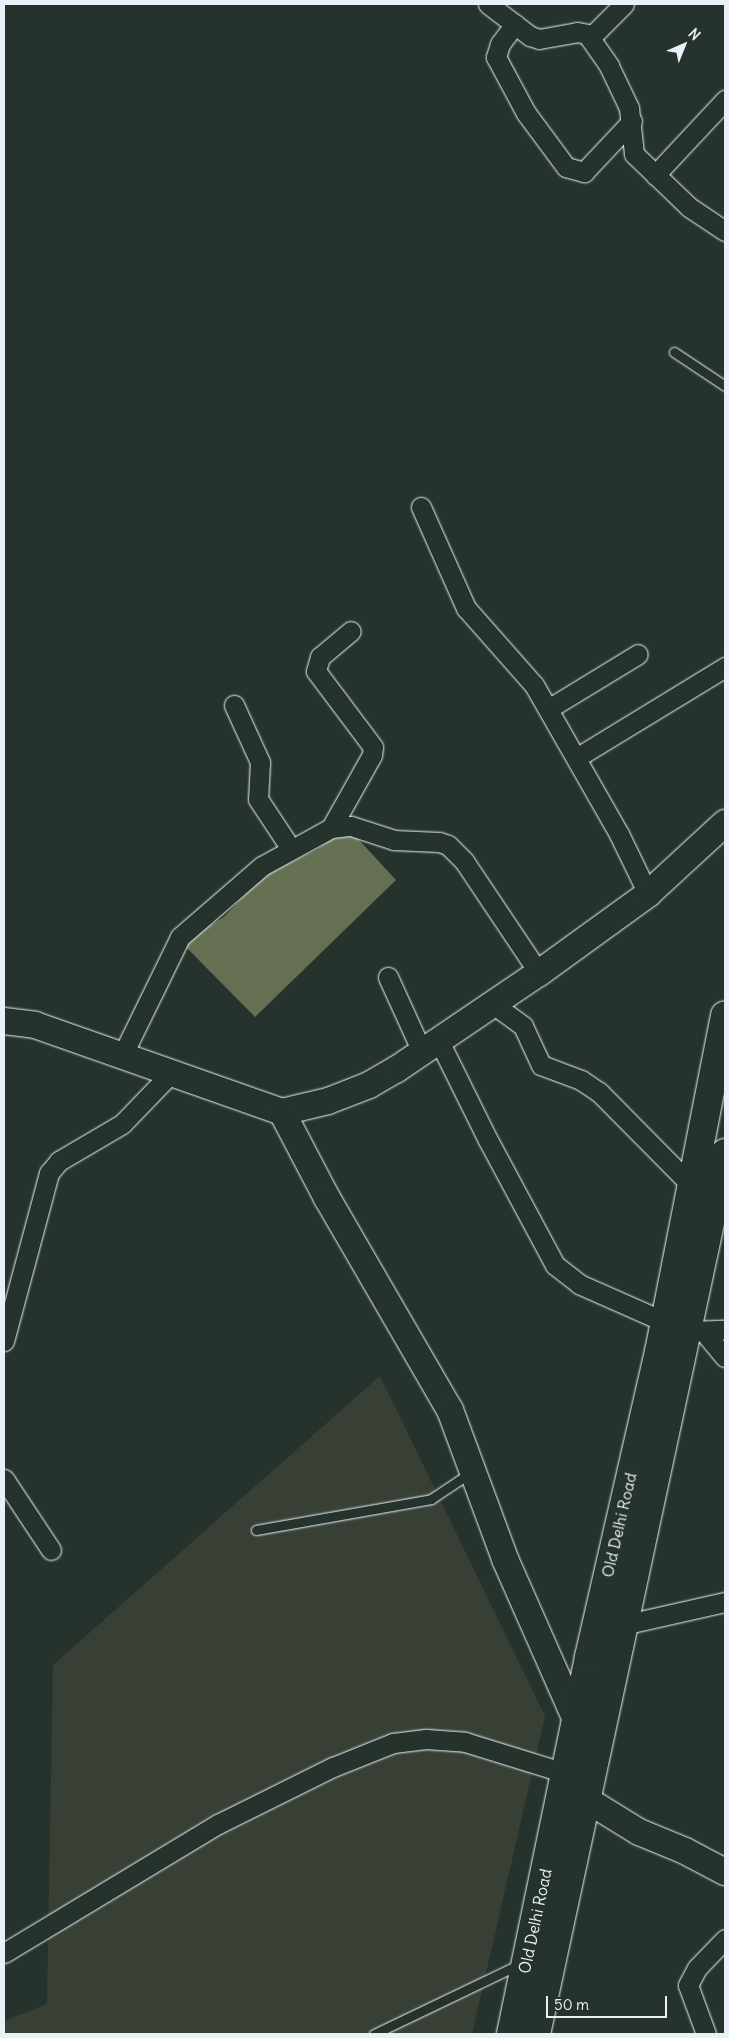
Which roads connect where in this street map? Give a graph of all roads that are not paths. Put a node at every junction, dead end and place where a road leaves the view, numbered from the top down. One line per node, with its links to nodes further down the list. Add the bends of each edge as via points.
1 (488, 4): 3 (street)
2 (624, 4): 4 (street)
3 (514, 24): 4 (street, via 539,39 577,32); 6 (street, via 500,44 496,57 526,113 566,168 578,173 590,168)
4 (590, 38): 6 (street, via 610,66)
5 (725, 100): 7 (street)
6 (632, 121): 7 (street, via 632,147)
7 (655, 175): 8 (street, via 689,207)
8 (725, 231)
9 (674, 352): 10 (lane)
10 (725, 386)
11 (421, 506): 16 (street, via 466,608 525,672)
12 (351, 631): 19 (street, via 320,657 316,671 373,746 372,755)
13 (638, 654): 16 (street)
14 (725, 667): 17 (street)
15 (234, 705): 20 (street, via 260,762 258,799)
16 (548, 709): 17 (street)
17 (576, 758): 21 (street)
18 (725, 823): 21 (main road)
19 (331, 828): 20 (street); 22 (street, via 351,826 394,840 448,845 464,861)
20 (291, 849): 28 (street, via 245,879 180,938)
21 (648, 894): 22 (main road)
22 (539, 973): 24 (main road)
23 (388, 978): 27 (street)
24 (493, 1004): 27 (main road); 32 (street, via 523,1026 541,1065 581,1080 599,1092)
25 (725, 1015): 32 (main road, Old Delhi Road)
26 (4, 1021): 28 (main road, via 35,1025)
27 (431, 1047): 30 (main road, via 369,1085 328,1101); 33 (street, via 488,1140 555,1265 579,1284)
28 (122, 1056): 29 (main road)
29 (172, 1073): 30 (main road); 35 (street, via 122,1124 59,1161 48,1173)
30 (282, 1112): 37 (main road, via 327,1198 450,1410)
31 (725, 1153): 33 (main road, Old Delhi Road)
32 (692, 1185): 33 (main road, Old Delhi Road)
33 (686, 1328): 34 (street); 36 (street); 42 (main road, Old Delhi Road); 43 (main road, Old Delhi Road)
34 (725, 1330)
35 (4, 1341)
36 (725, 1356)
37 (472, 1471): 39 (lane, via 431,1499); 43 (main road, via 505,1559)
38 (4, 1479): 40 (street)
39 (256, 1530)
40 (51, 1550)
41 (725, 1602): 42 (street)
42 (623, 1624): 44 (main road, Old Delhi Road)
43 (577, 1722): 44 (main road); 45 (main road, Old Delhi Road)
44 (602, 1732): 46 (main road, Old Delhi Road)
45 (565, 1773): 46 (main road); 49 (street, via 465,1742 426,1739 394,1743 333,1767 218,1824); 50 (main road, Old Delhi Road)
46 (588, 1800): 47 (main road, via 639,1832 685,1850); 53 (main road, Old Delhi Road)
47 (725, 1872)
48 (725, 1939): 54 (street, via 697,1968 688,1985)
49 (4, 1953)
50 (527, 1960): 51 (lane); 52 (main road, Old Delhi Road)
51 (374, 2034)
52 (511, 2034)
53 (536, 2034)
54 (706, 2034)

